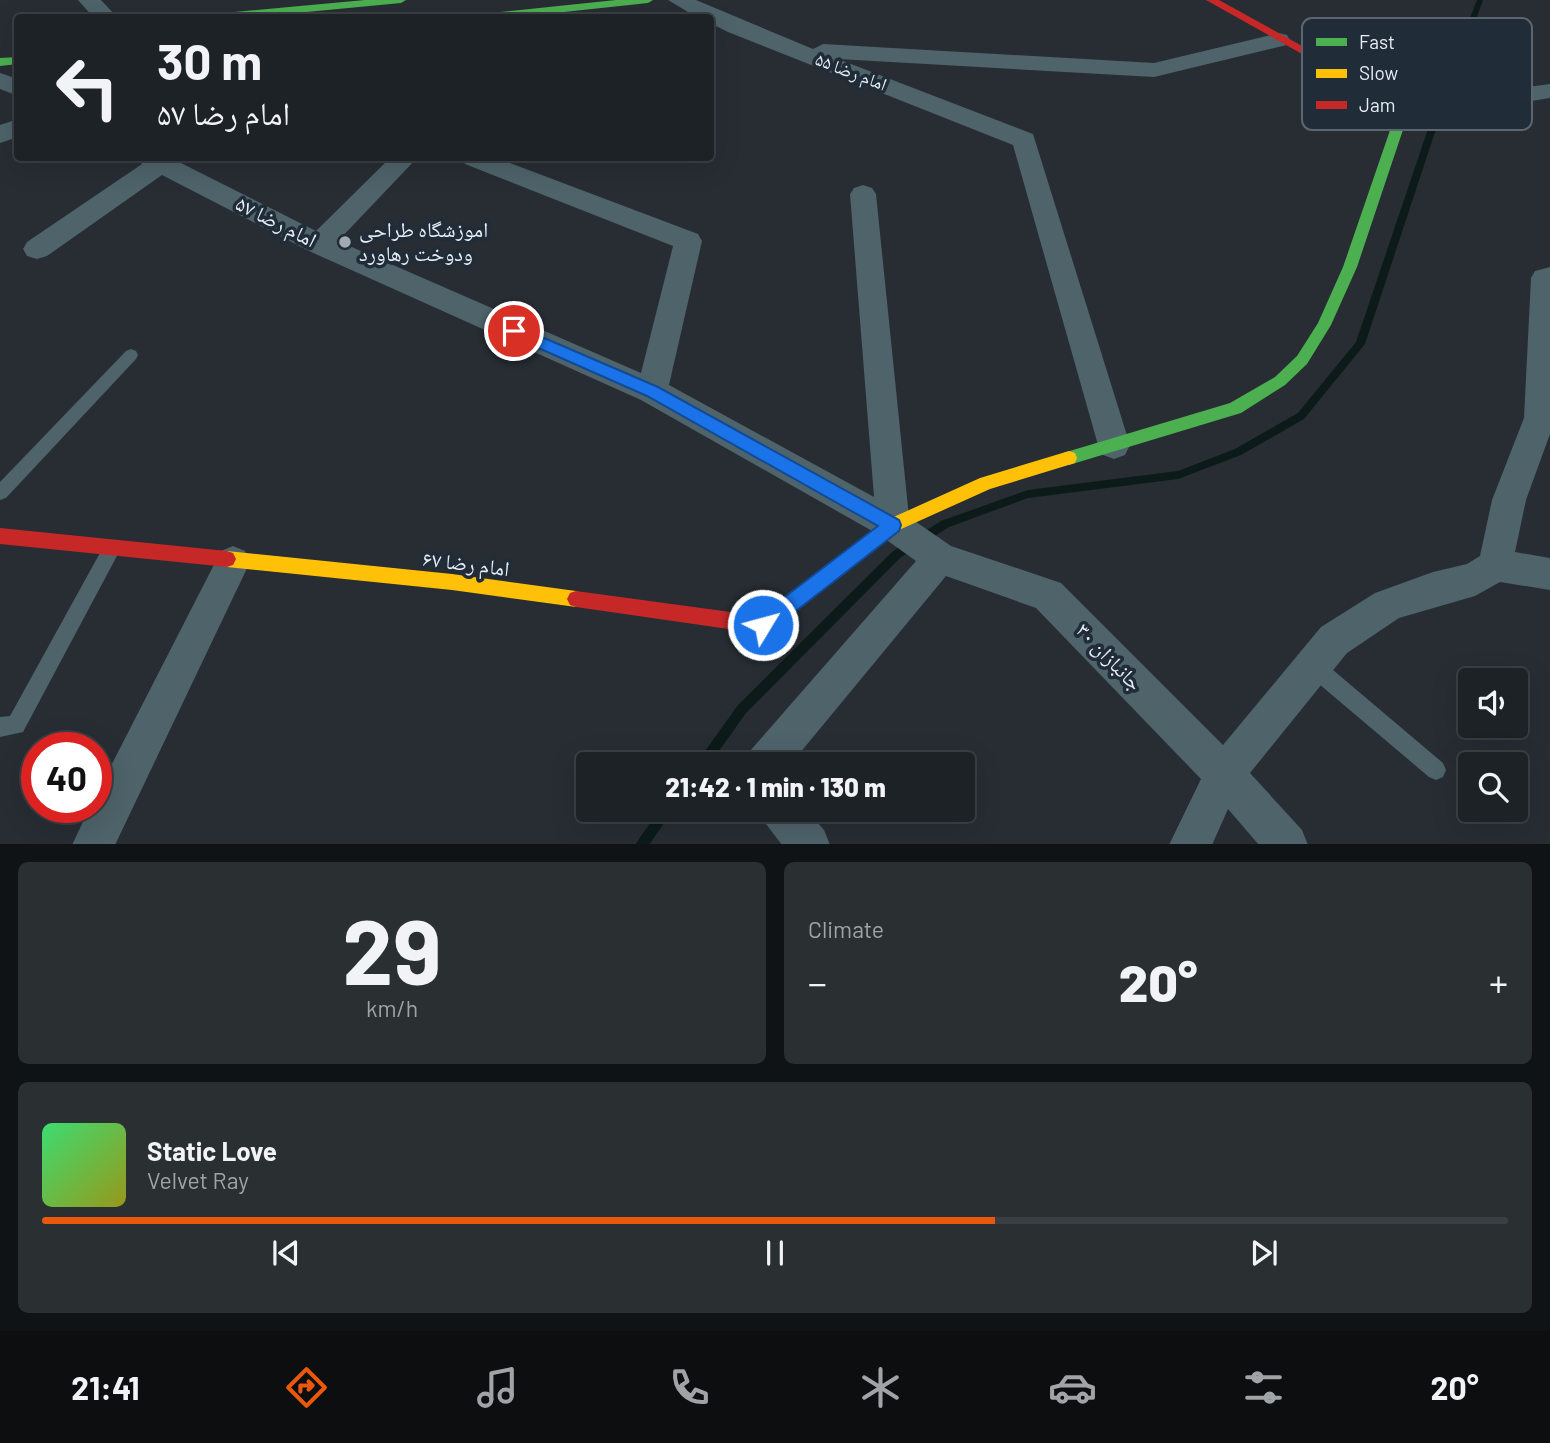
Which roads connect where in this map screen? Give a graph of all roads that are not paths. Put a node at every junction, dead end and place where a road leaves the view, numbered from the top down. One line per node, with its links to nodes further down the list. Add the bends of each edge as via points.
1 (89, 0): 6 (street)
2 (401, 0): 7 (street)
3 (648, 0): 8 (street)
4 (679, 0): 9 (street, امام رضا ۵۵)
5 (1211, 0): 11 (street)
6 (103, 14)
7 (246, 14)
8 (532, 14)
9 (711, 14)
10 (714, 15): 12 (street, امام رضا ۵۵)
11 (1279, 40): 12 (street, via 1154,70); 13 (street, امام رضا ۶۷)
12 (792, 49): 27 (street, امام رضا ۵۵, via 1024,140)
13 (1302, 52)
14 (1550, 91): 15 (street)
15 (1532, 94)
16 (1397, 130): 27 (street, امام رضا ۶۷, via 1350,267 1302,360 1280,381 1235,408)
17 (155, 161): 23 (street)
18 (158, 161): 22 (street, امام رضا ۵۷)
19 (402, 161): 22 (street)
20 (482, 161): 26 (street, via 688,241)
21 (863, 194): 29 (street)
22 (319, 244): 26 (street, امام رضا ۵۷)
23 (37, 250)
24 (1550, 278): 34 (street, via 1545,278 1542,296 1541,418 1509,500)
25 (131, 355): 28 (lane)
26 (652, 391): 29 (street, امام رضا ۵۷)
27 (1114, 445): 29 (street, امام رضا ۶۷, via 986,483)
28 (0, 493)
29 (892, 525): 32 (street, جانبازان ۳۰); 33 (street, امام رضا ۶۷, via 763,625 452,582)
30 (0, 536): 31 (street, امام رضا ۶۷)
31 (112, 548): 33 (street, امام رضا ۶۷); 37 (lane, via 16,725)
32 (940, 558): 38 (street); 40 (street, جانبازان ۳۰, via 1048,595)
33 (233, 562): 42 (street)
34 (1495, 565): 35 (street); 36 (street, via 1475,579 1388,605 1335,640)
35 (1550, 574)
36 (1313, 666): 39 (lane); 40 (street)
37 (0, 727)
38 (775, 752)
39 (1436, 770)
40 (1224, 774): 44 (street); 45 (street, جانبازان ۳۰)
41 (790, 822): 43 (street)
42 (93, 844)
43 (808, 844)
44 (1191, 844)
45 (1286, 844)

